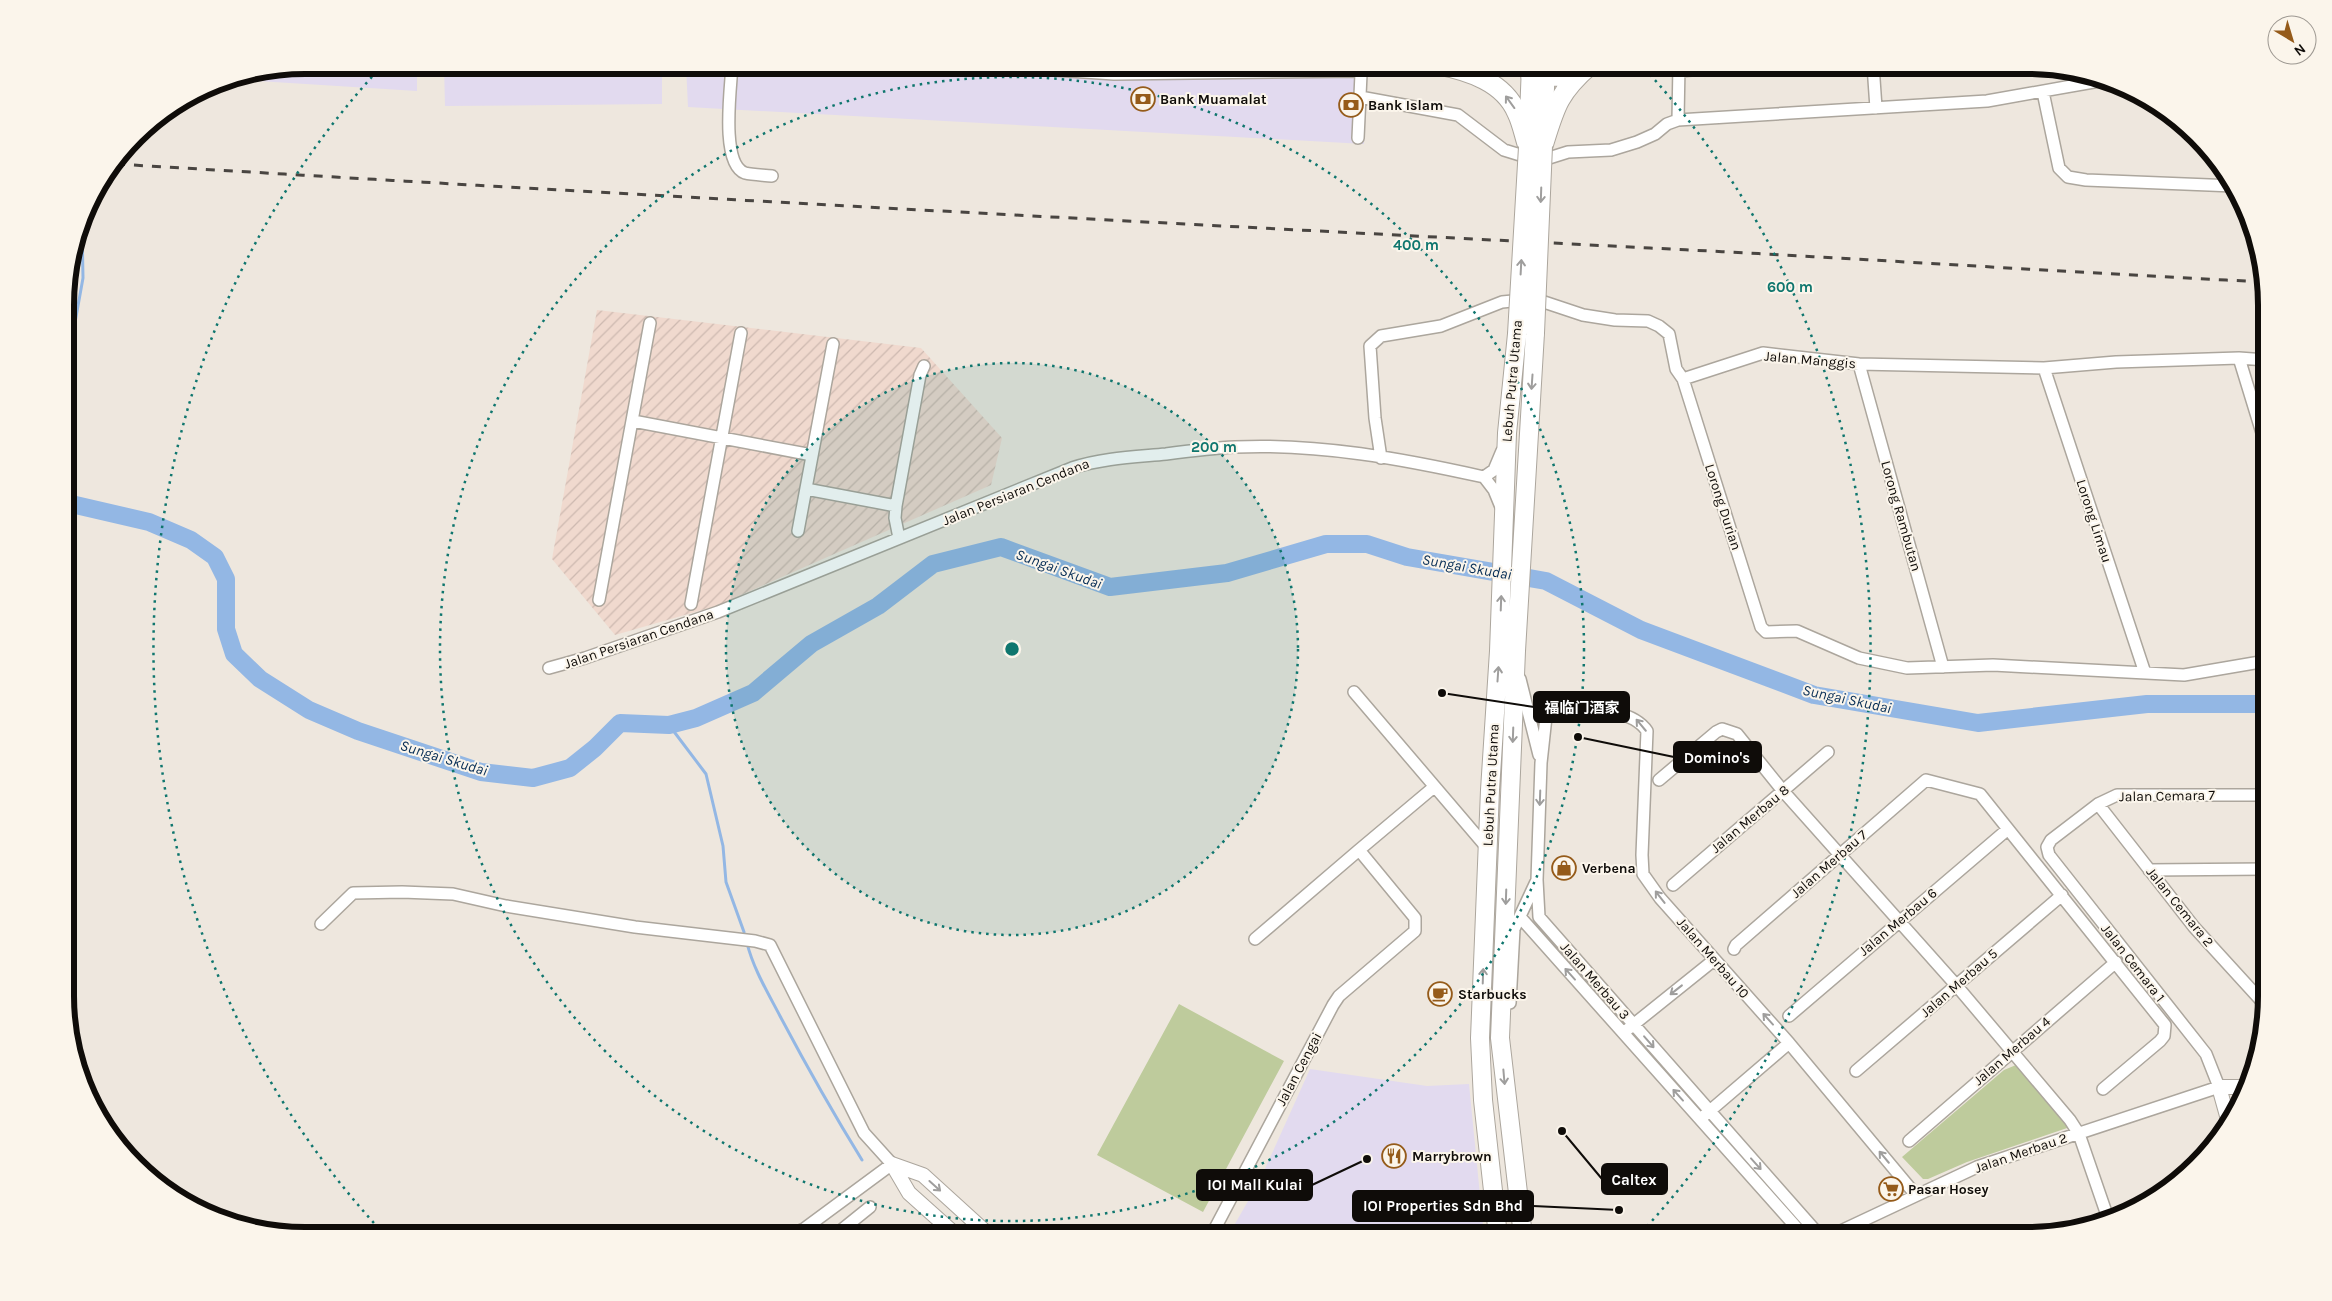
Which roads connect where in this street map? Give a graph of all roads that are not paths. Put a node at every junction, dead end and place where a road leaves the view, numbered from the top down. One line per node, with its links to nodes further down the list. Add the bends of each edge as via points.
1 (732, 74): 17 (street, via 729,140 734,164 744,173)
2 (1361, 74): 12 (street)
3 (1471, 74): 16 (highway, one-way to 3, via 1509,99 1494,85)
4 (1538, 74): 16 (main road, Lebuh Putra Utama)
5 (1552, 74): 6 (highway)
6 (1567, 74)
7 (1580, 74): 16 (highway, via 1554,107)
8 (1679, 74): 14 (street)
9 (1874, 74): 13 (street)
10 (2090, 83): 11 (street)
11 (2043, 92): 13 (street, via 1987,101); 18 (street, via 2059,168 2068,178)
12 (1360, 97): 14 (street, via 1458,115 1504,150 1533,159 1620,147 1655,134); 15 (street)
13 (1876, 108): 14 (street)
14 (1678, 120)
15 (1358, 138)
16 (1535, 146): 30 (main road, Lebuh Putra Utama, one-way to 16, bridge); 42 (main road, Lebuh Putra Utama, one-way to 42, bridge, via 1535,333 1523,526)
17 (772, 176)
18 (2225, 186)
19 (650, 323): 29 (street)
20 (741, 334): 31 (street)
21 (832, 344): 32 (street)
22 (2239, 358): 23 (street, Jalan Manggis); 26 (street, Jalan Manggis); 28 (street)
23 (2258, 359)
24 (1859, 364): 26 (street, Jalan Manggis); 27 (street, Jalan Manggis, via 1763,353); 44 (street, Lorong Rambutan)
25 (924, 366): 36 (street)
26 (2044, 368): 46 (street, Lorong Limau)
27 (1682, 379): 33 (street, via 1676,369 1669,334 1648,321 1583,315 1544,302 1502,302 1441,326 1375,339 1370,346 1374,418); 44 (street, Lorong Durian, via 1761,627 1766,632 1797,631 1859,658 1907,668)
28 (2258, 420)
29 (633, 421): 31 (street); 40 (street)
30 (1507, 432): 34 (street, via 1500,460); 37 (main road, Lebuh Putra Utama)
31 (722, 437): 32 (street); 41 (street)
32 (812, 455): 35 (street)
33 (1381, 458): 34 (street, Jalan Persiaran Cendana); 39 (street, Jalan Persiaran Cendana, via 1301,448 1235,447 1095,460)
34 (1484, 477): 37 (street, via 1499,501)
35 (806, 489): 36 (street); 38 (street)
36 (896, 506): 39 (street)
37 (1504, 524): 42 (main road, Lebuh Putra Utama, one-way to 37)
38 (798, 531)
39 (899, 538): 45 (street, Jalan Persiaran Cendana, via 718,612)
40 (599, 600)
41 (691, 604)
42 (1510, 656): 50 (street); 58 (main road, Lebuh Putra Utama, one-way to 42); 80 (main road, Lebuh Putra Utama, one-way to 80)
43 (2258, 662): 46 (street, via 2184,675)
44 (1943, 667): 46 (street, via 1993,665)
45 (549, 668)
46 (2145, 673)
47 (1354, 692): 52 (street)
48 (1596, 710): 50 (street, Jalan Merbau 3, via 1560,705 1554,708 1546,717); 71 (street, Jalan Merbau 10, one-way to 48, via 1643,874 1646,731 1630,716)
49 (1828, 752): 53 (street, Jalan Merbau 8)
50 (1541, 763): 63 (street, Jalan Merbau 3, one-way to 63)
51 (1659, 780): 53 (street, via 1722,729 1737,734)
52 (1434, 787): 58 (street); 59 (street)
53 (1783, 791): 60 (street); 64 (street, Jalan Merbau 8)
54 (2258, 796): 55 (street, Jalan Cemara 7, via 2117,795)
55 (2098, 804): 57 (street, Jalan Cemara 7); 62 (street, Jalan Cemara 2)
56 (2008, 829): 60 (street, Jalan Merbau 7, via 1976,792 1926,780); 65 (street); 67 (street, Jalan Merbau 6)
57 (2051, 840): 84 (street, Jalan Cemara 1, via 2047,848 2050,855 2206,1054)
58 (1488, 849): 101 (main road, Lebuh Putra Utama, one-way to 58, via 1483,1100 1480,1038)
59 (1359, 850): 69 (street); 100 (street, Jalan Cengai, via 1415,918 1415,931 1339,996)
60 (1839, 855): 67 (street); 70 (street, Jalan Merbau 7)
61 (2258, 869): 62 (street)
62 (2149, 870): 74 (street, Jalan Cemara 2, via 2194,927)
63 (1537, 880): 66 (street); 78 (street, Jalan Merbau 3, via 1539,917)
64 (1672, 885)
65 (2062, 895): 72 (street); 73 (street, Jalan Merbau 5)
66 (1520, 917): 79 (street, one-way to 66); 80 (street, via 1514,929 1509,1018)
67 (1899, 922): 73 (street); 77 (street, Jalan Merbau 6)
68 (321, 924): 92 (street, via 352,893 411,892 453,894 516,908 770,945 864,1133)
69 (1255, 939)
70 (1734, 949)
71 (1714, 960): 78 (street, one-way to 78); 81 (street, Jalan Merbau 10, one-way to 71)
72 (2116, 962): 82 (street, Jalan Merbau 4); 86 (street, via 2162,1021 2165,1030 2160,1041)
73 (1956, 985): 82 (street); 83 (street, Jalan Merbau 5)
74 (2254, 993): 75 (street); 76 (street, Jalan Cemara 2)
75 (2258, 993)
76 (2258, 997)
77 (1789, 1016)
78 (1634, 1025): 79 (street); 88 (street, Jalan Merbau 3, one-way to 88)
79 (1623, 1034): 89 (street, one-way to 79)
80 (1500, 1038): 102 (main road, Lebuh Putra Utama, one-way to 102)
81 (1789, 1043): 88 (street); 93 (street, Jalan Merbau 10, one-way to 81)
82 (2012, 1052): 90 (street); 91 (street, Jalan Merbau 4)
83 (1856, 1071)
84 (2219, 1087): 85 (street); 87 (street); 90 (street, Jalan Merbau 2)
85 (2240, 1087)
86 (2103, 1089)
87 (2230, 1107)
88 (1709, 1111): 89 (street); 104 (street, Jalan Merbau 3, one-way to 104)
89 (1700, 1120): 103 (street)
90 (2079, 1134): 93 (street, Jalan Merbau 2, via 1977,1167); 95 (street)
91 (1909, 1141)
92 (892, 1164): 96 (street); 98 (street, via 909,1193); 99 (street, one-way to 99, via 923,1175)
93 (1915, 1194): 105 (street, Jalan Merbau 2)
94 (870, 1207): 97 (street)
95 (2106, 1213)
96 (807, 1227)
97 (845, 1227)
98 (947, 1227)
99 (980, 1227)
100 (1216, 1227)
101 (1497, 1227)
102 (1522, 1227)
103 (1796, 1227)
104 (1812, 1227)
105 (1848, 1227)

